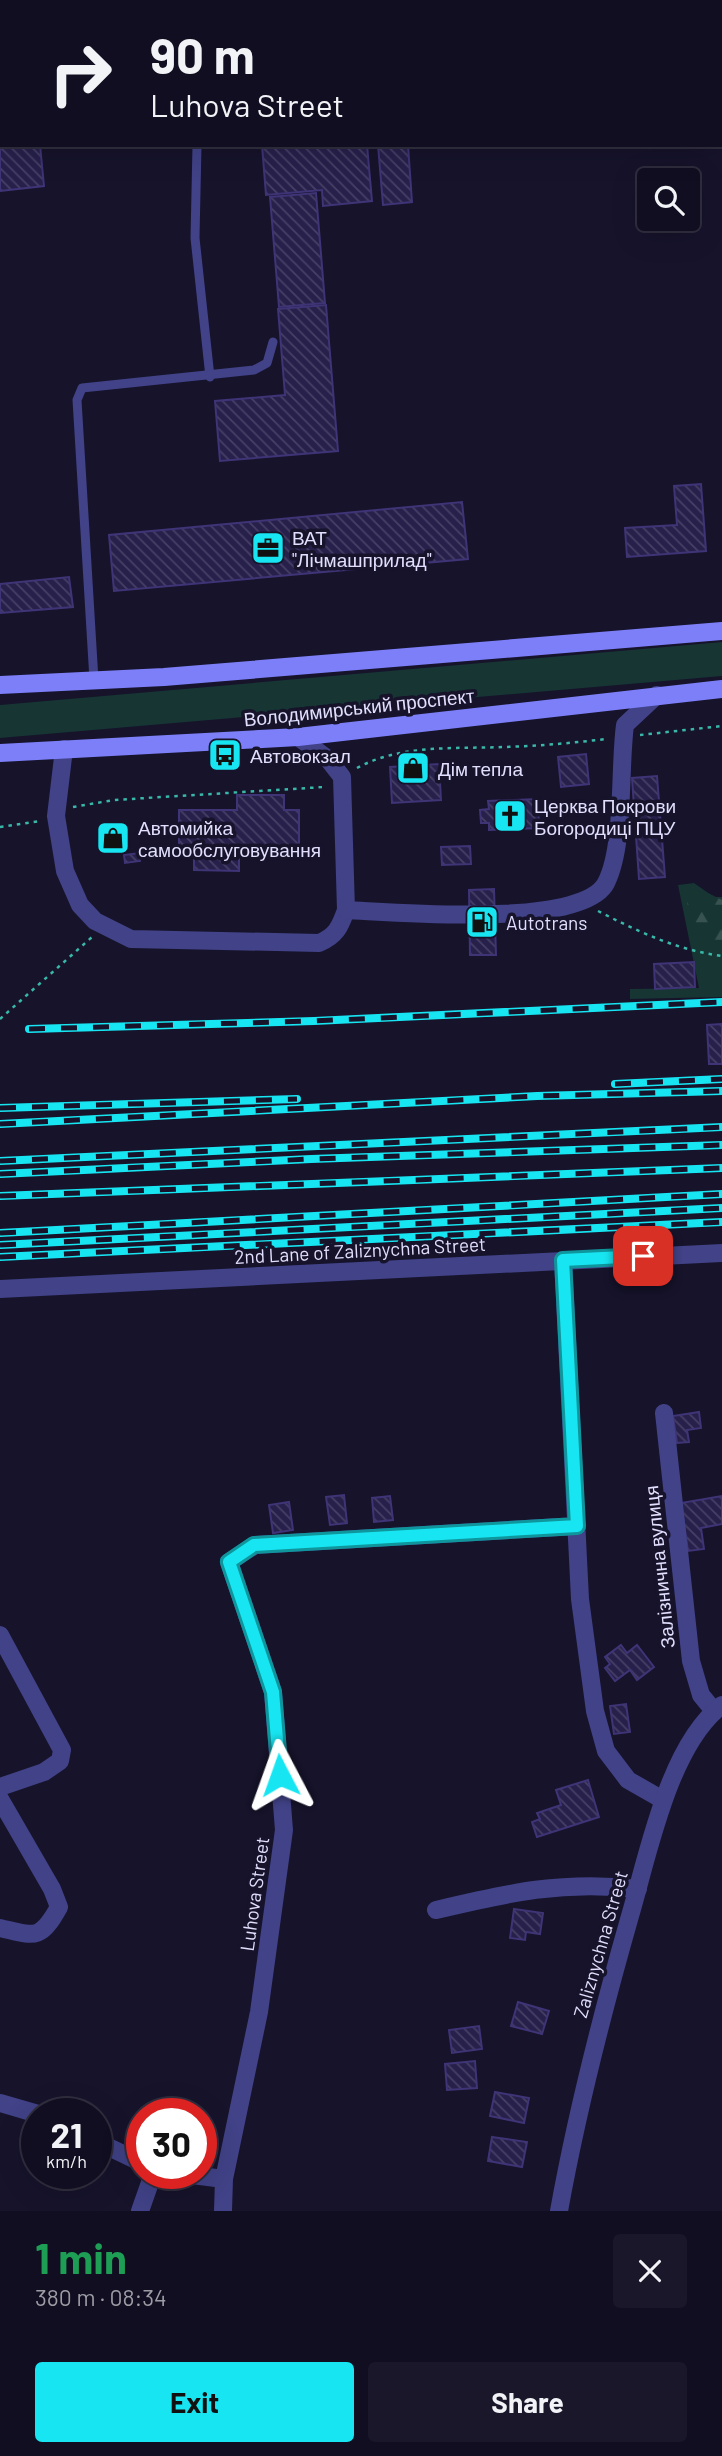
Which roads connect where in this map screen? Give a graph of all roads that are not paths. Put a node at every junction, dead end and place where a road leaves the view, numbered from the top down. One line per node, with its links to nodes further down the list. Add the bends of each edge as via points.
1 (197, 147): 3 (lane, via 195,238)
2 (272, 342): 3 (lane, via 267,363 254,370)
3 (210, 377): 5 (lane, via 82,388 77,400)
4 (722, 631): 5 (main road)
5 (94, 680): 6 (main road)
6 (0, 685)
7 (722, 689): 8 (main road, Володимирський проспект)
8 (657, 695): 9 (main road, Володимирський проспект); 12 (street, via 625,724 615,859 605,886 583,903 505,915)
9 (299, 737): 10 (main road, Володимирський проспект); 12 (street, via 328,759 342,777)
10 (64, 749): 11 (main road, Володимирський проспект); 12 (street, via 56,816 72,890 80,905 104,927 131,939 319,943 340,928)
11 (0, 753)
12 (346, 910)
13 (722, 1253): 14 (street, 2nd Lane of Zaliznychna Street)
14 (563, 1260): 15 (street, 2nd Lane of Zaliznychna Street); 17 (street)
15 (0, 1289)
16 (664, 1413): 19 (street, Залізнична вулиця, via 691,1661 701,1695)
17 (577, 1526): 22 (street, via 580,1599 595,1711 606,1751 628,1780); 29 (street, Luhova Street, via 254,1545 229,1562 273,1692 284,1830 259,2012)
18 (0, 1635): 20 (street, via 62,1751 60,1761 44,1772)
19 (718, 1708): 22 (street, Zaliznychna Street, via 694,1737)
20 (0, 1787)
21 (0, 1799): 25 (street, via 59,1907 47,1928 32,1935)
22 (663, 1800): 23 (street, Zaliznychna Street)
23 (638, 1889): 24 (street, via 601,1884 531,1888); 33 (street, Zaliznychna Street, via 596,2038)
24 (436, 1910)
25 (0, 1928)
26 (0, 2103): 27 (street)
27 (21, 2109)
28 (217, 2178): 29 (street)
29 (224, 2179): 32 (street, Luhova Street)
30 (148, 2189): 31 (street)
31 (140, 2211)
32 (223, 2211)
33 (559, 2211)

